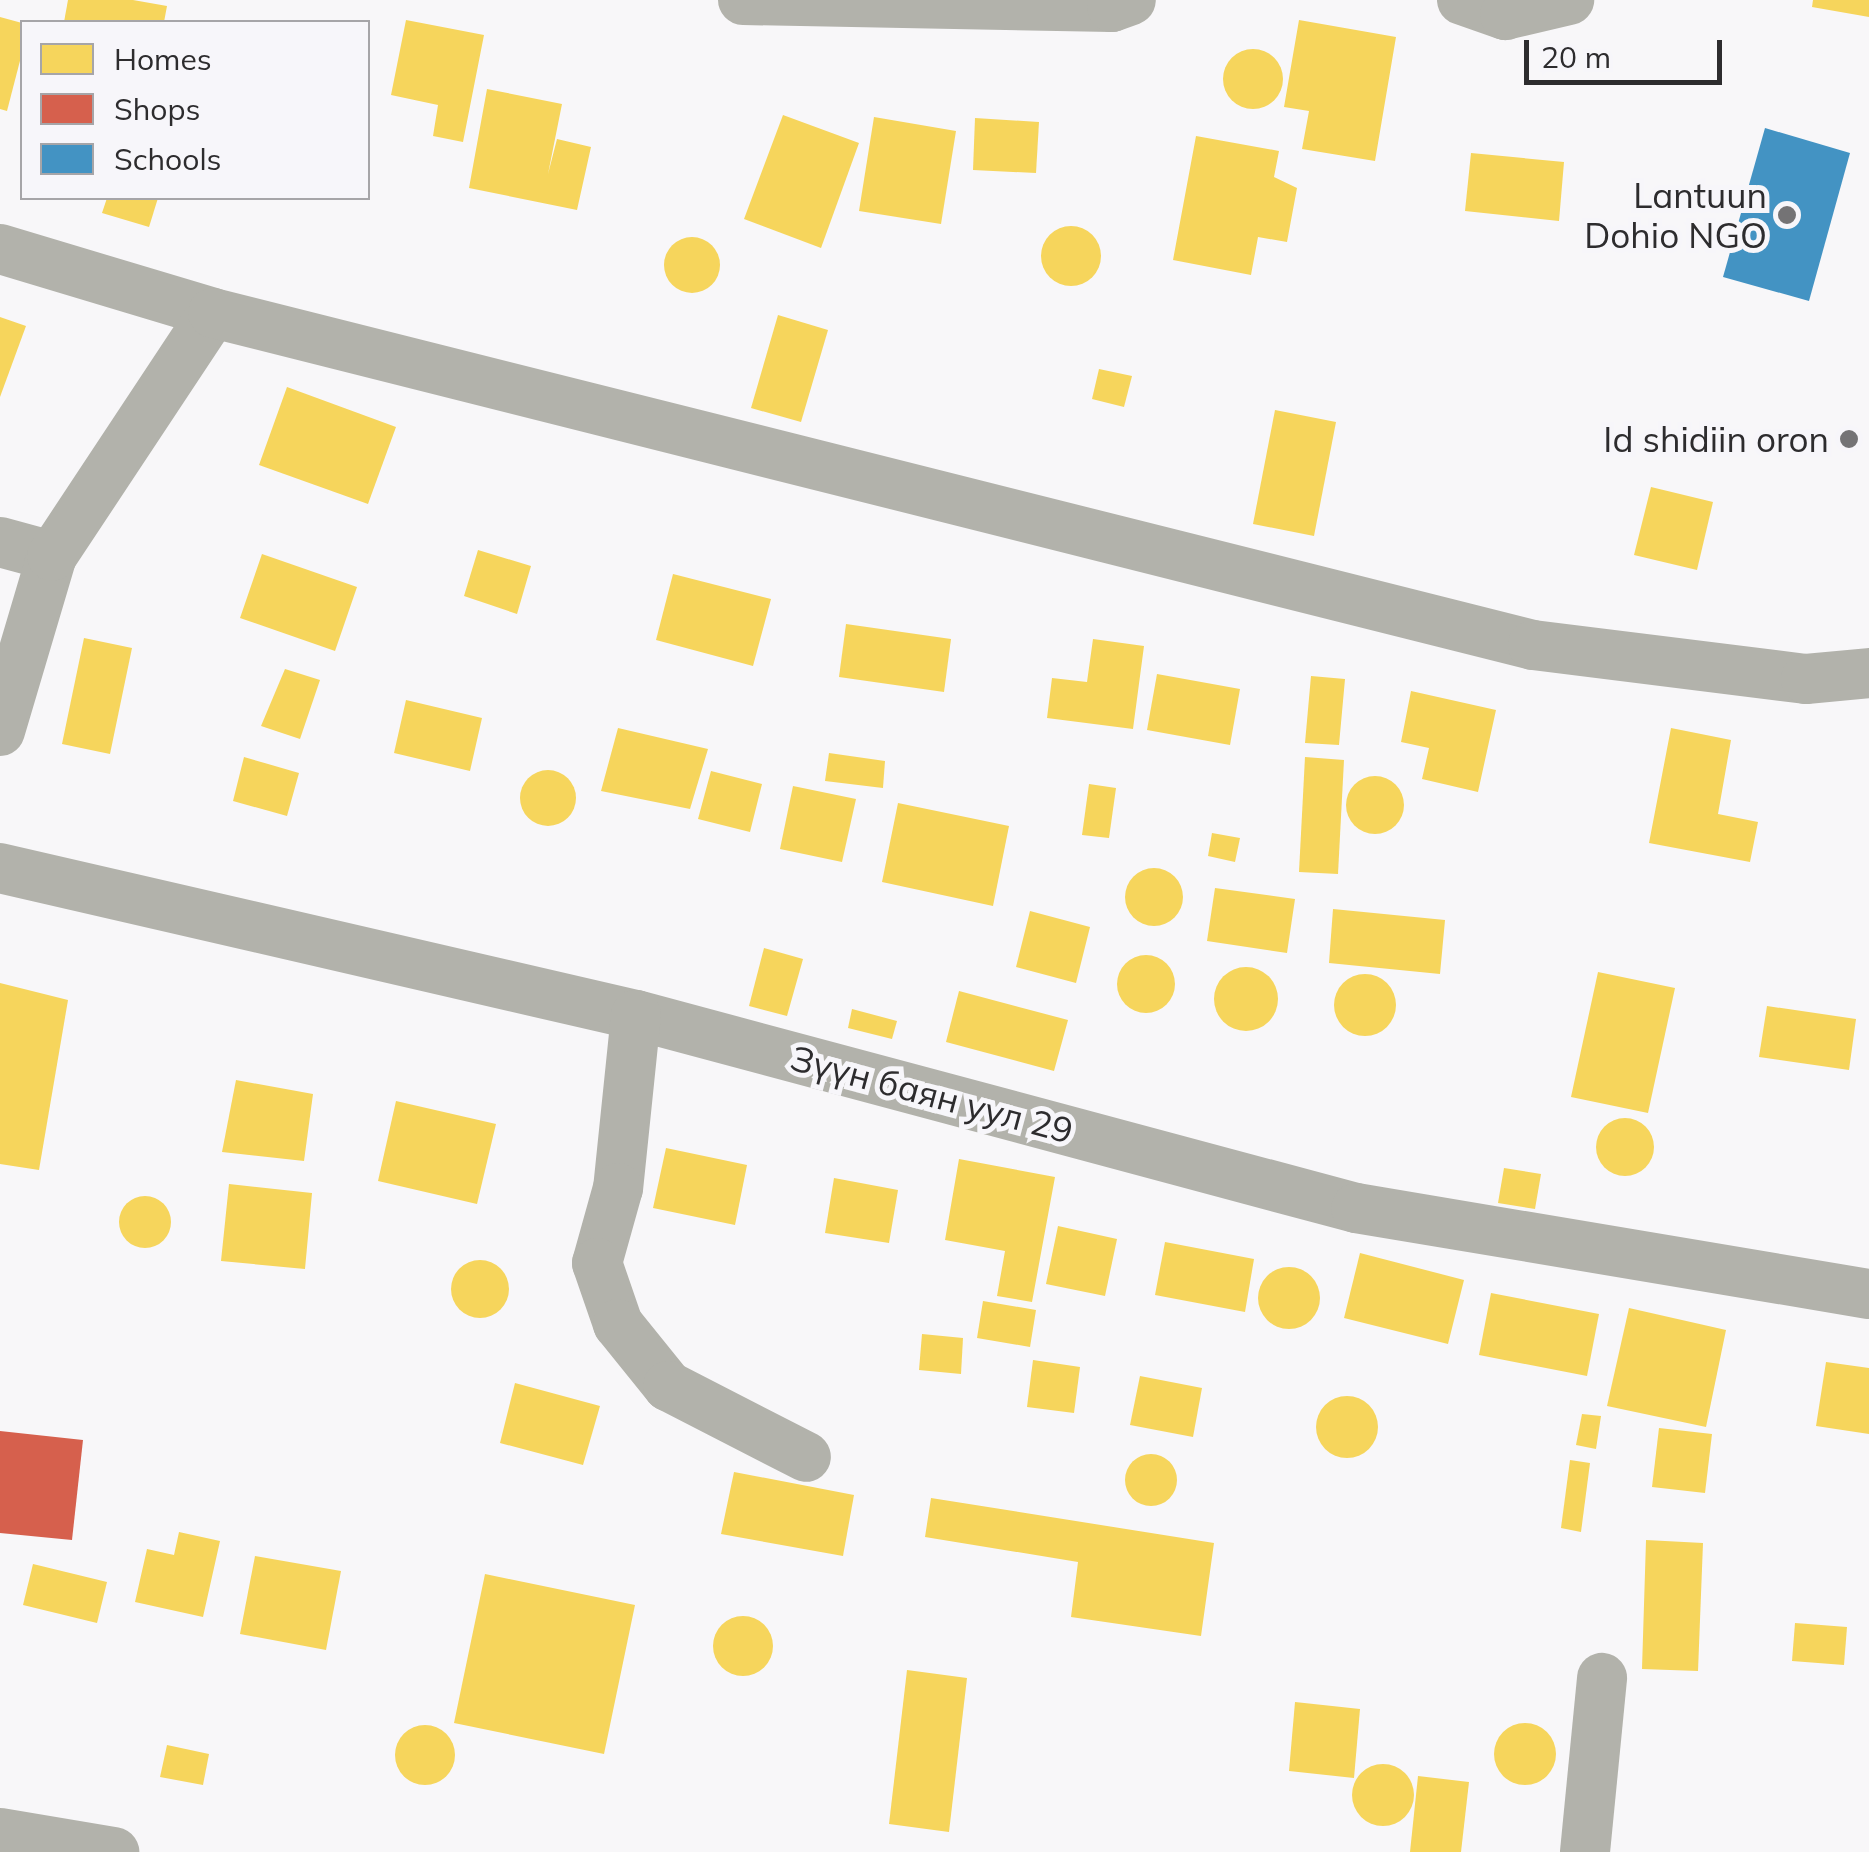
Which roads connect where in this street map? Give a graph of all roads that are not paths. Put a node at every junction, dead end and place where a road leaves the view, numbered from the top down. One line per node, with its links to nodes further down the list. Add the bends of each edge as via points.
1 (744, 0): 2 (street, via 1112,8)
2 (1131, 0)
3 (1462, 0): 4 (street, via 1506,15)
4 (1569, 0)
5 (0, 249): 6 (street)
6 (213, 313): 8 (street); 9 (street, via 1533,645 1806,679)
7 (0, 542): 8 (street)
8 (52, 556): 10 (street)
9 (1869, 673)
10 (0, 731)
11 (0, 868): 12 (street, Зүүн баян уул 29)
12 (636, 1014): 13 (street, Зүүн баян уул 29, via 1356,1208); 14 (street, via 618,1188 597,1263 618,1324 668,1386)
13 (1869, 1294)
14 (806, 1457)
15 (1602, 1678): 18 (street)
16 (0, 1833): 17 (street)
17 (114, 1852)
18 (1585, 1852)

